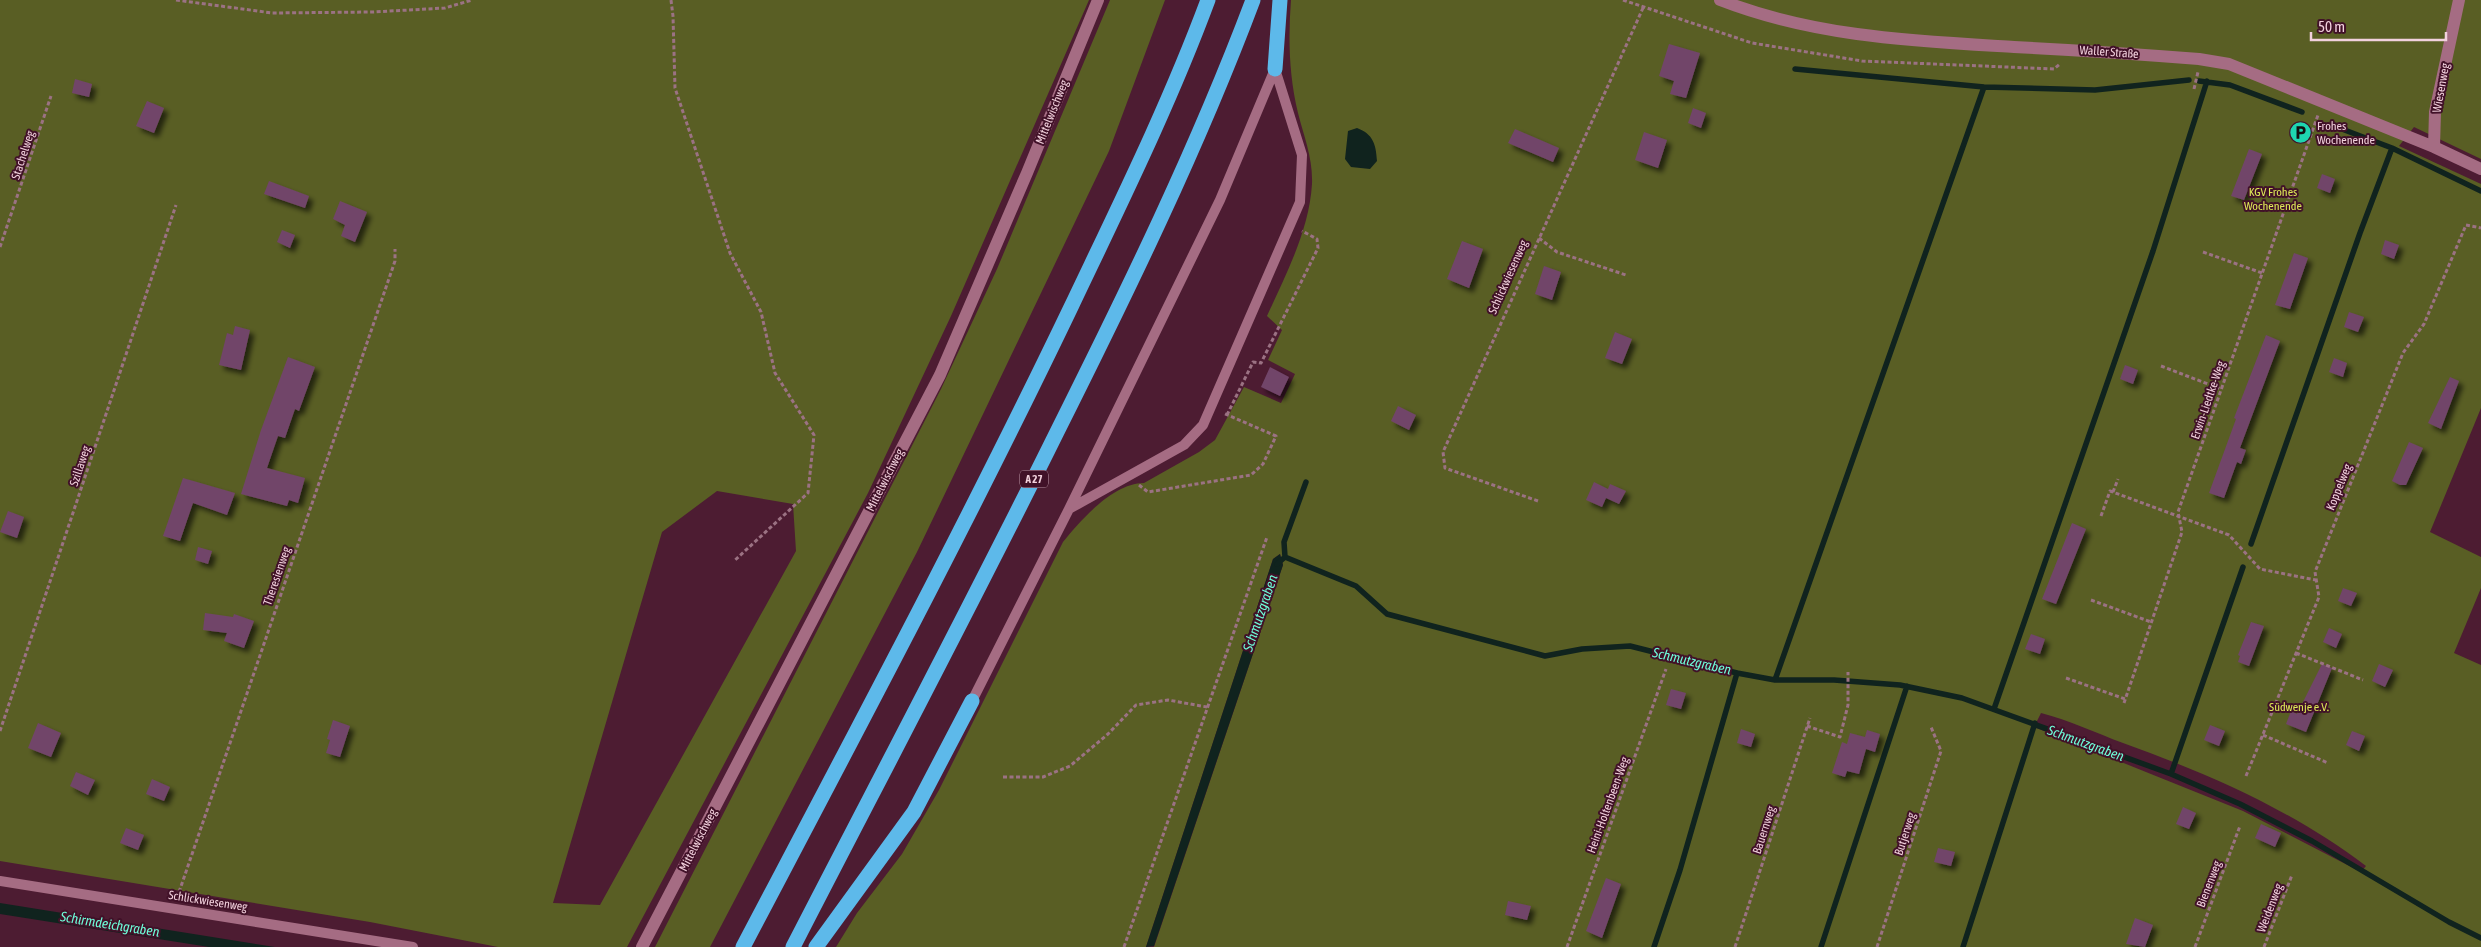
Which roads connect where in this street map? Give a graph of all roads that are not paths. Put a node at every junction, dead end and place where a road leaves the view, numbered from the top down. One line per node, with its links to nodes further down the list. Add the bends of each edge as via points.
1 (1098, 0): 14 (street, Mittelwischweg, via 940,375)
2 (1208, 0): 15 (highway, via 1130,187 977,500)
3 (1254, 0): 16 (highway, A 27, via 1202,128 1112,321 990,566)
4 (1280, 0): 7 (highway)
5 (1720, 0): 8 (street, Waller Straße, via 1791,24 1855,35 1917,42 2199,59 2229,64)
6 (2459, 0): 8 (street, Wiesenweg, via 2435,112)
7 (1275, 69): 10 (lane, via 1220,200); 10 (lane, via 1302,155 1300,202 1203,425 1184,445)
8 (2434, 148): 9 (street, Waller Straße)
9 (2481, 169)
10 (1069, 510): 11 (lane)
11 (972, 701): 17 (highway, via 914,812)
12 (0, 881): 13 (lane, Schlickwiesenweg)
13 (413, 947)
14 (642, 947)
15 (743, 947)
16 (793, 947)
17 (816, 947)

